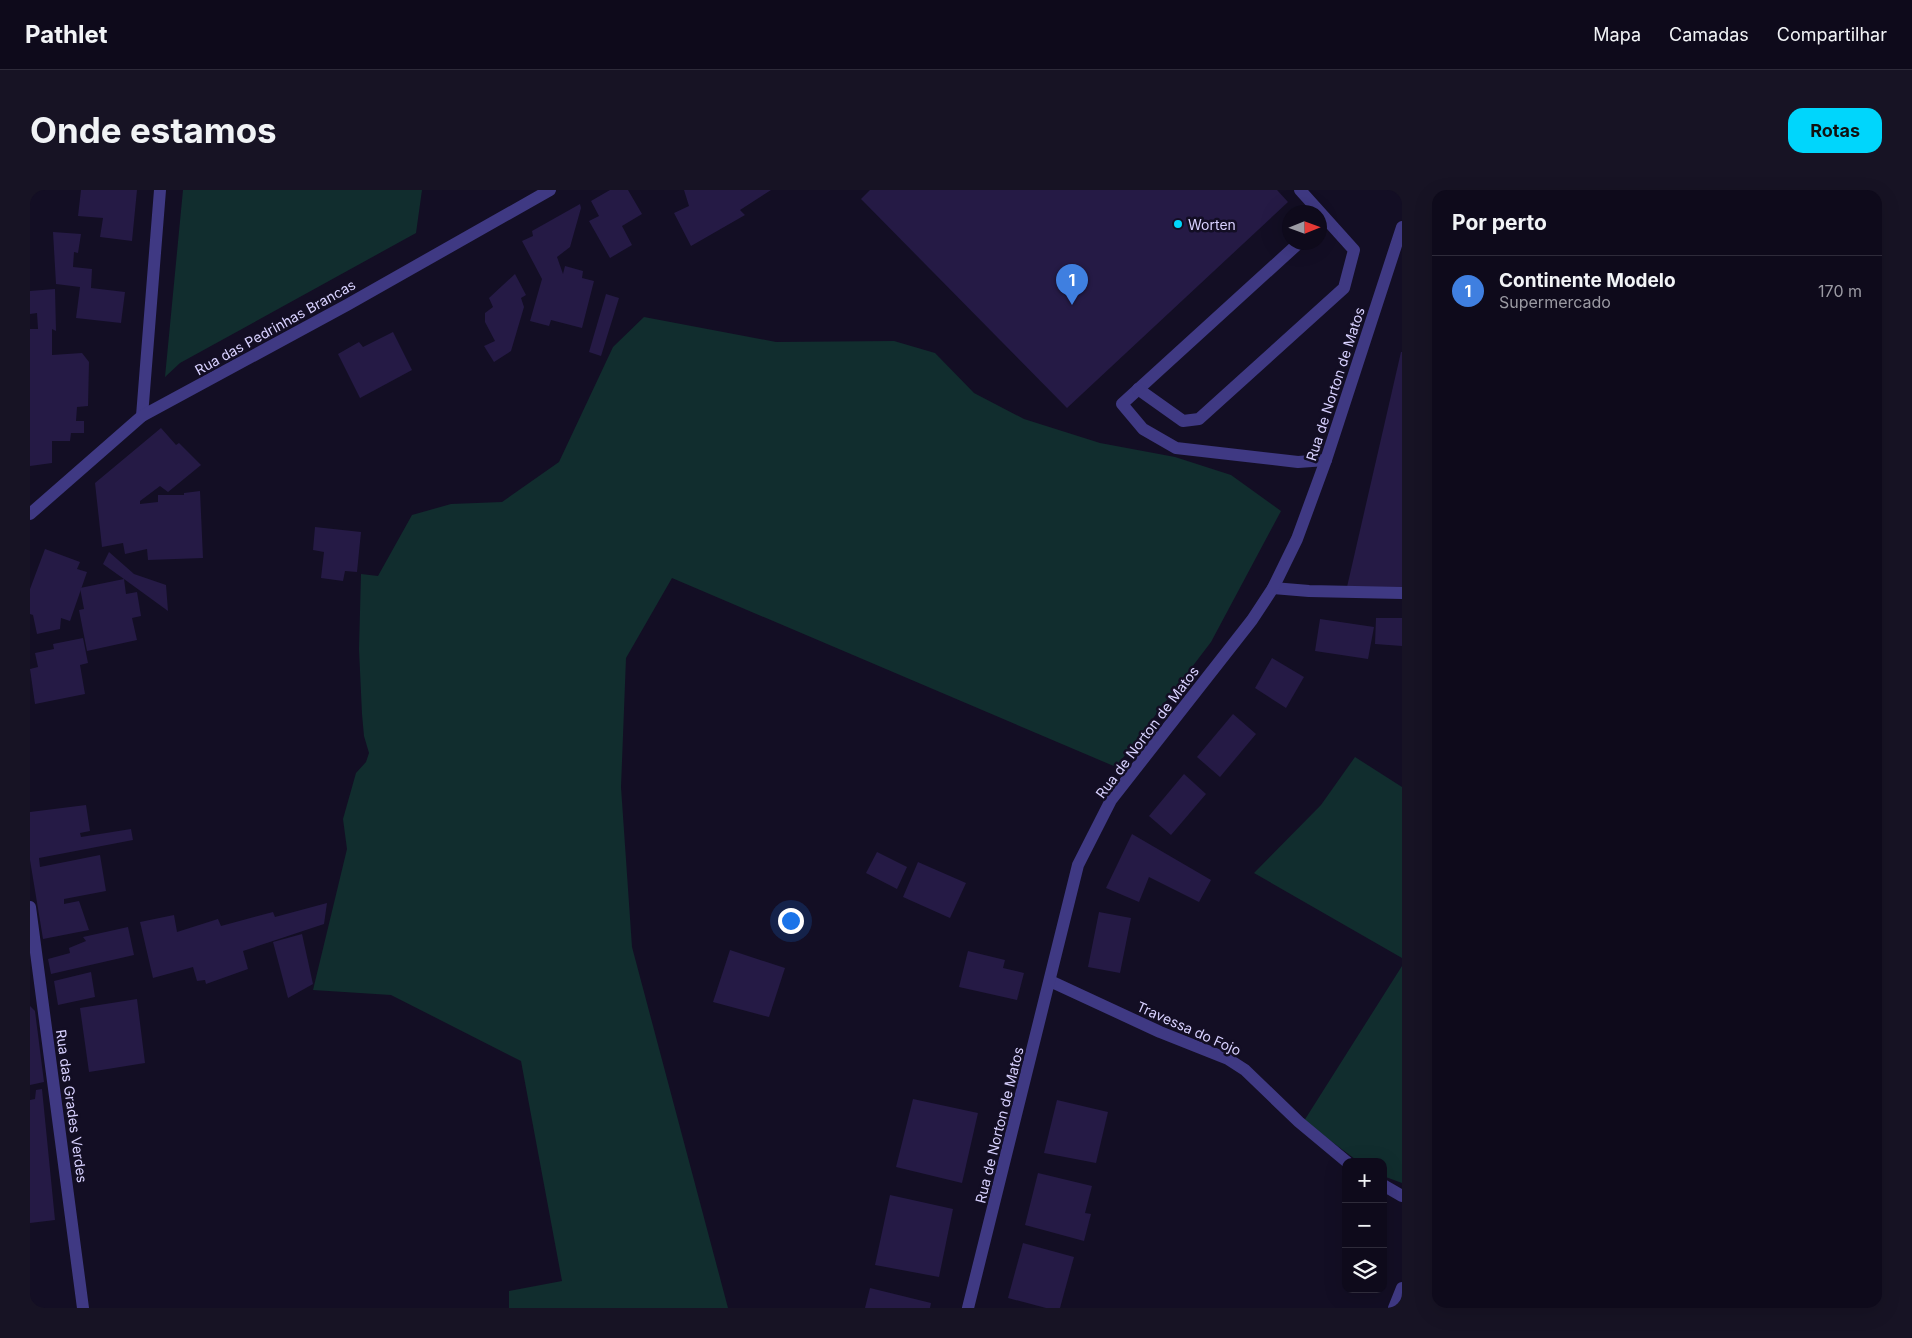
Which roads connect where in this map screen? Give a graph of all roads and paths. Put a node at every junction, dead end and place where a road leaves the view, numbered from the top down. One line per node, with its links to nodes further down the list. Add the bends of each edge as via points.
1 (160, 190): 9 (street)
2 (550, 190): 9 (street, Rua das Pedrinhas Brancas)
3 (1300, 190): 4 (street)
4 (1311, 205)
5 (1327, 226): 8 (street, via 1354,250 1344,288 1199,419 1183,421)
6 (1402, 227): 10 (street, Rua de Norton de Matos)
7 (1291, 250): 8 (street)
8 (1138, 389): 10 (street, via 1122,404 1143,429 1176,448 1298,462)
9 (142, 416): 11 (street, Rua das Pedrinhas Brancas)
10 (1326, 460): 12 (street, Rua de Norton de Matos, via 1297,539)
11 (30, 514)
12 (1274, 588): 13 (street); 15 (street, Rua de Norton de Matos, via 1112,800 1078,865)
13 (1402, 593)
14 (30, 907): 17 (street, Rua das Grades Verdes)
15 (1050, 981): 18 (street, Travessa do Fojo, via 1160,1032 1228,1059); 23 (street, Rua de Norton de Matos)
16 (30, 991): 17 (street)
17 (43, 1001): 22 (street, Rua das Grades Verdes)
18 (1342, 1158)
19 (1387, 1187): 20 (street)
20 (1402, 1196)
21 (1402, 1288): 24 (street)
22 (83, 1308)
23 (968, 1308)
24 (1394, 1308)

